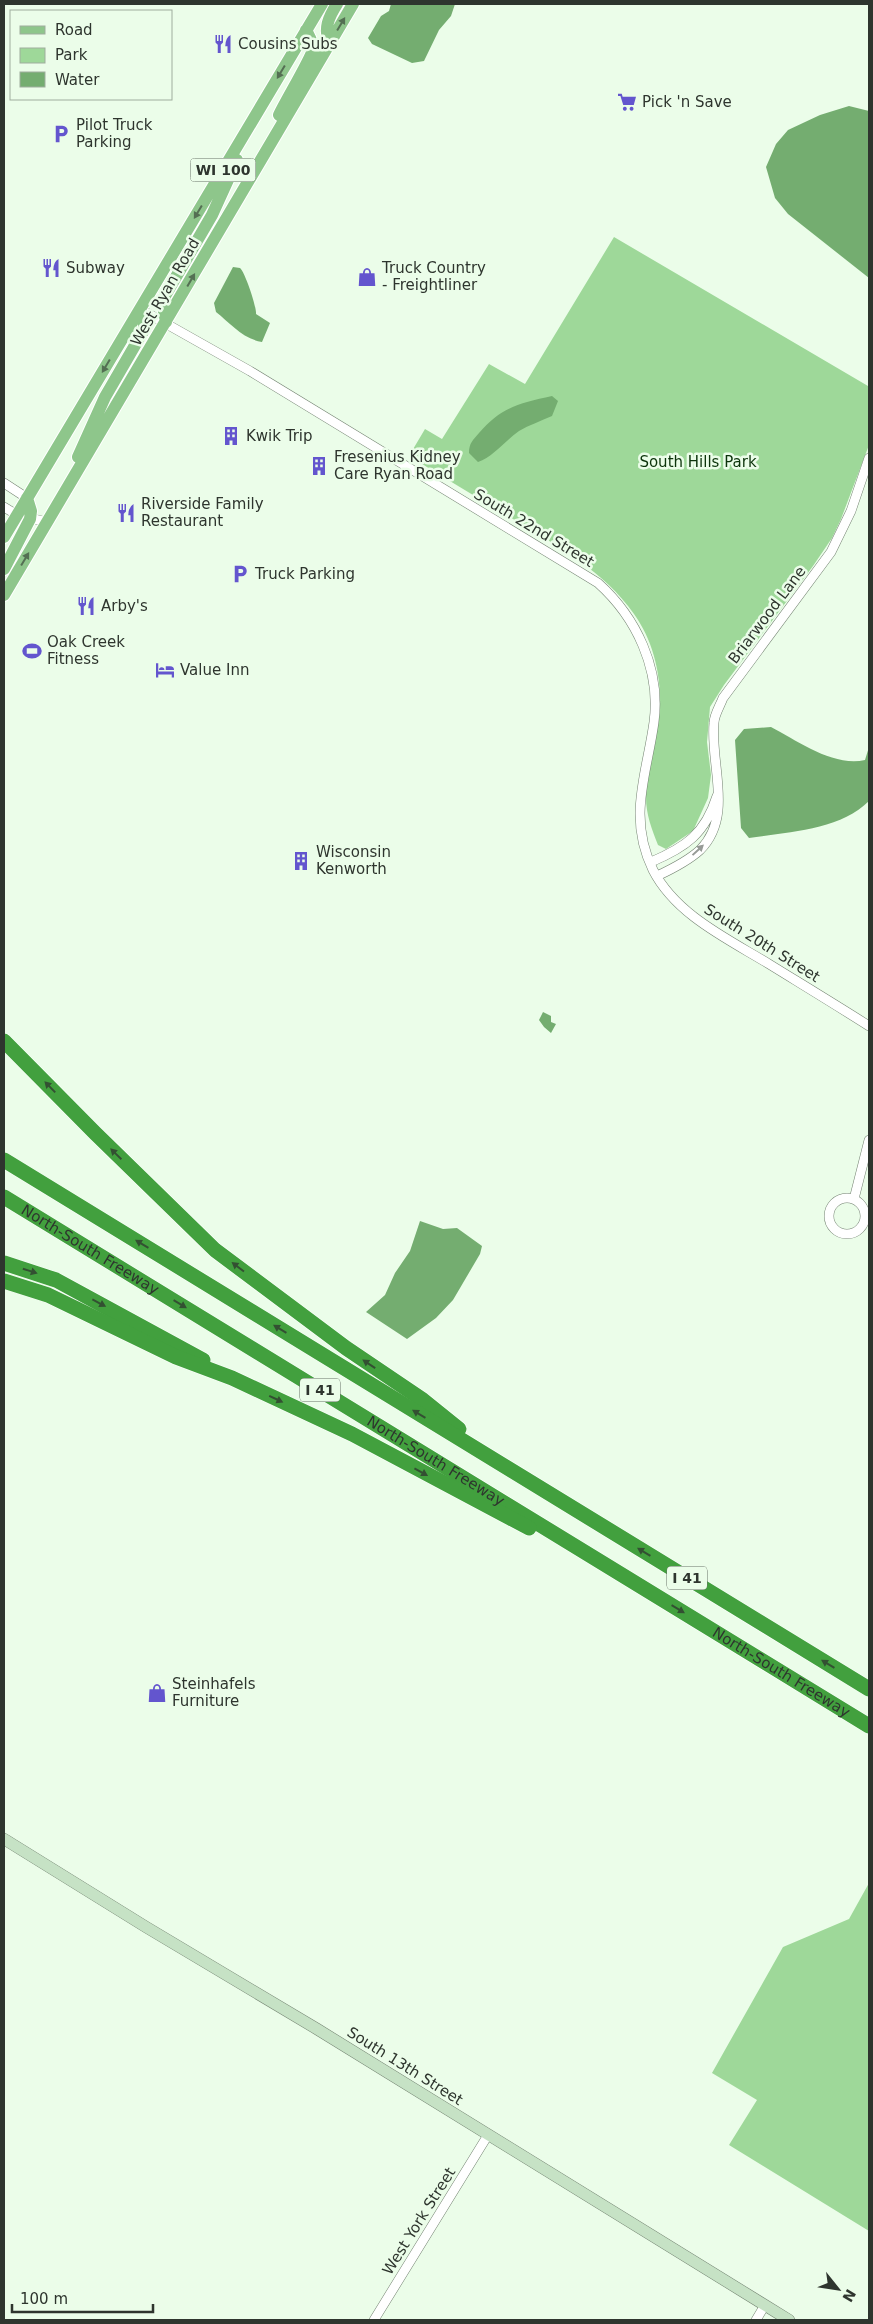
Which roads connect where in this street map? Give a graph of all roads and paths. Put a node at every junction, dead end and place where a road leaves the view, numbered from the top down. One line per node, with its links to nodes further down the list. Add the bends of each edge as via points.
1 (322, 4): 4 (main road, West Ryan Road / WI 100)
2 (336, 4): 5 (main road, via 328,17 325,32)
3 (353, 4): 5 (main road, West Ryan Road / WI 100, one-way to 3)
4 (306, 30): 6 (main road, West Ryan Road / WI 100, one-way to 6); 7 (main road, via 312,54 290,91)
5 (329, 44): 7 (main road, West Ryan Road / WI 100)
6 (247, 130): 8 (main road, West Ryan Road / WI 100, one-way to 8); 9 (main road, via 238,159 212,215 162,301)
7 (266, 152): 9 (main road, West Ryan Road / WI 100, one-way to 7)
8 (140, 309): 9 (street, South 22nd Street); 11 (main road, via 145,328 105,397 78,457); 13 (main road, West Ryan Road / WI 100, one-way to 13)
9 (166, 322): 11 (main road, West Ryan Road / WI 100); 22 (street, South 22nd Street, via 391,456 608,592 630,620 644,649 654,687 654,722 640,799 641,831)
10 (869, 458): 21 (street, Briarwood Lane, via 852,511 831,552 723,698 714,720 713,748)
11 (73, 479): 17 (main road, West Ryan Road / WI 100)
12 (4, 484): 13 (street)
13 (27, 498): 15 (main road, West Ryan Road / WI 100); 16 (main road)
14 (4, 507): 15 (street)
15 (17, 515): 16 (street); 18 (main road, West Ryan Road / WI 100)
16 (30, 519): 17 (street); 19 (main road)
17 (47, 522): 20 (main road, West Ryan Road / WI 100, one-way to 17)
18 (4, 537)
19 (4, 569)
20 (4, 595)
21 (718, 793): 22 (street, Briarwood Lane, via 712,813 696,836); 22 (street, Briarwood Lane, one-way to 21, via 682,864 701,849 715,829 720,809)
22 (654, 869): 23 (street, South 20th Street, via 702,924)
23 (869, 1026)
24 (4, 1041): 32 (highway, one-way to 24, via 423,1400 346,1348 215,1250)
25 (869, 1140): 28 (street)
26 (4, 1160): 32 (highway, North-South Freeway / I 41, one-way to 26)
27 (4, 1196): 33 (highway, North-South Freeway / I 41, one-way to 33)
28 (854, 1199): 28 (street, via 838,1200 831,1208 830,1224 839,1232 850,1234 864,1224 863,1206)
29 (4, 1263): 31 (highway, one-way to 31, via 56,1280 184,1348)
30 (4, 1281): 31 (highway, via 48,1295 176,1357)
31 (232, 1378): 33 (highway, one-way to 33, via 352,1434)
32 (505, 1467): 34 (highway, North-South Freeway / I 41, one-way to 32)
33 (636, 1584): 35 (highway, North-South Freeway / I 41, one-way to 35)
34 (869, 1689)
35 (869, 1726)
36 (4, 1839): 37 (street, South 13th Street)
37 (488, 2135): 38 (street, South 13th Street); 39 (street, West York Street)
38 (765, 2305): 40 (street); 41 (street, South 13th Street)
39 (374, 2320)
40 (756, 2320)
41 (789, 2320)

